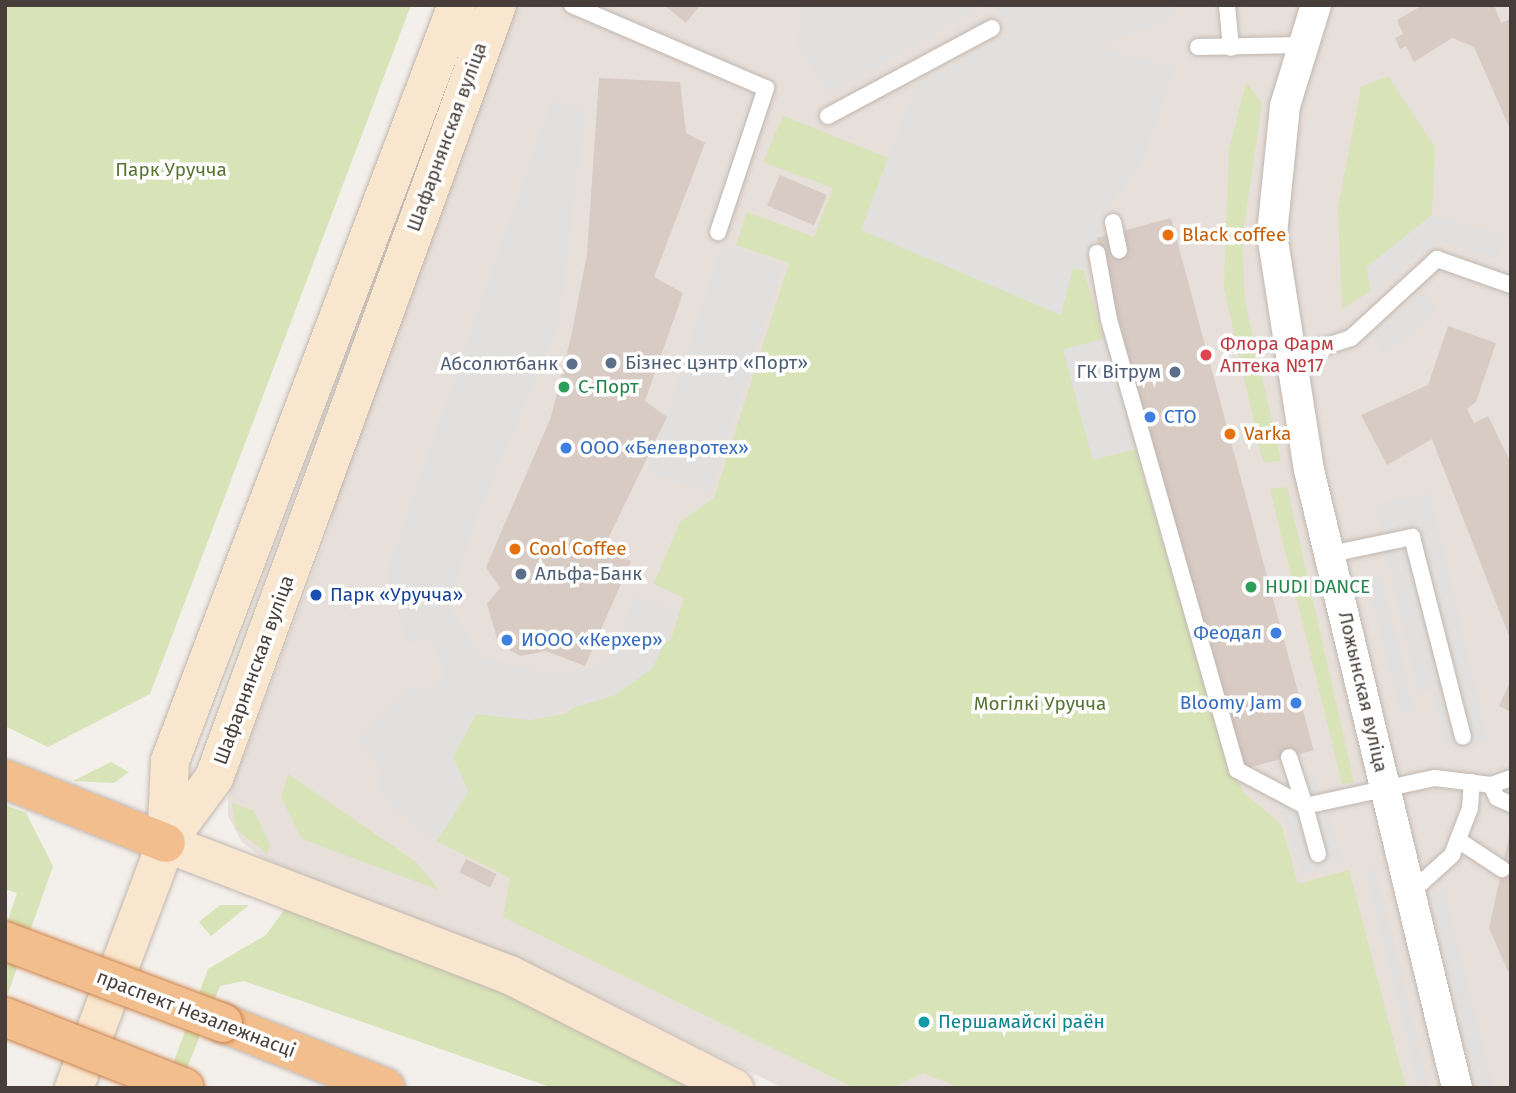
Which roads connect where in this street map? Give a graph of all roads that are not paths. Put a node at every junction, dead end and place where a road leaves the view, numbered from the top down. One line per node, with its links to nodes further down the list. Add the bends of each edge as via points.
1 (457, 5): 27 (main road, Шафарнянская вуліца, via 170,761)
2 (497, 5): 27 (main road, Шафарнянская вуліца, via 214,778)
3 (572, 5): 12 (lane, via 766,88)
4 (1227, 5): 9 (lane)
5 (1316, 5): 7 (street, Ложынская вуліца)
6 (992, 28): 10 (lane)
7 (1301, 45): 9 (lane); 16 (street, Ложынская вуліца, via 1285,106 1272,234)
8 (1198, 47): 9 (lane)
9 (1231, 48)
10 (828, 116)
11 (1112, 222): 13 (lane)
12 (718, 232)
13 (1119, 250)
14 (1097, 253): 25 (lane, via 1109,320 1237,770)
15 (1511, 285): 16 (lane, via 1437,258 1351,338)
16 (1289, 358): 17 (street, Ложынская вуліца)
17 (1331, 554): 18 (lane, via 1412,537); 23 (street, Ложынская вуліца)
18 (1463, 737)
19 (1289, 757): 25 (lane)
20 (1511, 778): 24 (lane)
21 (5, 779): 27 (highway)
22 (1472, 782): 23 (lane, via 1435,778); 24 (lane); 26 (lane)
23 (1385, 789): 25 (lane); 30 (street, Ложынская вуліца)
24 (1499, 796)
25 (1305, 806): 28 (lane)
26 (1458, 840): 29 (lane); 30 (lane, via 1452,855)
27 (166, 843): 33 (main road); 36 (main road, via 510,975)
28 (1318, 854)
29 (1502, 869)
30 (1410, 893): 37 (street, Ложынская вуліца)
31 (5, 941): 35 (highway, праспект Незалежнасці, bridge)
32 (5, 1017): 34 (highway, bridge)
33 (74, 1088)
34 (186, 1088)
35 (386, 1088)
36 (734, 1088)
37 (1457, 1088)

